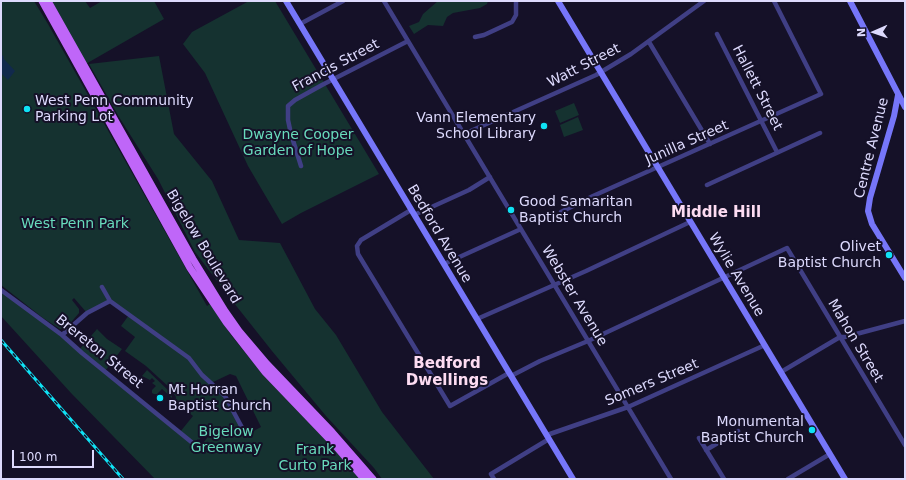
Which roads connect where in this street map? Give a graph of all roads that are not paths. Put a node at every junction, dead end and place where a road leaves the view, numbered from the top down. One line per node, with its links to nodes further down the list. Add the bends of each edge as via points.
1 (42, 1): 57 (main road, Bigelow Boulevard, via 187,261 226,322 265,372)
2 (48, 1): 58 (main road, Bigelow Boulevard, via 193,260 225,311 266,364)
3 (286, 1): 11 (street, Bedford Avenue)
4 (343, 1): 11 (street)
5 (384, 1): 14 (street, Webster Avenue)
6 (516, 1): 13 (street, via 516,15 512,22 484,35)
7 (558, 1): 16 (street, Wylie Avenue)
8 (704, 1): 15 (street, Watt Street)
9 (774, 1): 20 (street, Junilla Street, via 821,94)
10 (850, 1): 18 (street, Centre Avenue)
11 (300, 24): 17 (street, Bedford Avenue)
12 (717, 34): 20 (street, Hallett Street)
13 (475, 36)
14 (408, 41): 17 (street, Francis Street); 21 (street, Webster Avenue)
15 (649, 42): 16 (street, Watt Street); 23 (street)
16 (601, 73): 21 (street, Watt Street); 26 (street, Wylie Avenue)
17 (333, 80): 25 (street, Francis Street, via 288,106 291,134); 30 (street, Bedford Avenue)
18 (898, 95): 19 (street); 35 (street, Centre Avenue, via 868,211 872,224)
19 (905, 107)
20 (761, 121): 23 (street, Junilla Street); 24 (street, Hallett Street)
21 (464, 134): 27 (street, Webster Avenue)
22 (820, 134): 24 (street)
23 (710, 144): 26 (street, Junilla Street)
24 (777, 152): 28 (street)
25 (301, 166)
26 (658, 168): 29 (street, Junilla Street); 31 (street, Wylie Avenue)
27 (490, 177): 30 (street, via 469,190); 32 (street, Webster Avenue)
28 (707, 185)
29 (561, 212)
30 (413, 213): 33 (street, Bedford Avenue); 47 (street, via 361,240 357,246 358,254 450,406)
31 (690, 222): 34 (street, Wylie Avenue); 36 (street)
32 (521, 228): 33 (street); 36 (street, Webster Avenue)
33 (444, 264): 40 (street, Bedford Avenue)
34 (724, 278): 43 (street, Mahon Street, via 787,248); 44 (street); 45 (street, Wylie Avenue)
35 (905, 278)
36 (555, 285): 40 (street); 44 (street, Webster Avenue)
37 (102, 287): 39 (street)
38 (1, 290): 42 (street, Brereton Street)
39 (110, 301): 42 (street, via 87,313); 50 (street, via 189,358 202,375 225,396)
40 (477, 319): 47 (street, Bedford Avenue)
41 (905, 321): 43 (street)
42 (62, 335): 54 (street, Brereton Street)
43 (840, 337): 46 (street); 53 (street, Mahon Street)
44 (588, 341): 47 (street); 48 (street, Webster Avenue)
45 (765, 345): 46 (street, Wylie Avenue); 48 (street, Somers Street)
46 (781, 372): 56 (street, Wylie Avenue)
47 (510, 375): 51 (street, Bedford Avenue)
48 (628, 407): 51 (street, Somers Street); 61 (street, Webster Avenue)
49 (738, 431): 55 (street)
50 (246, 435)
51 (548, 437): 59 (street, Somers Street, via 491,474); 60 (street, Bedford Avenue)
52 (699, 438): 55 (street)
53 (905, 445)
54 (200, 449)
55 (706, 450): 62 (street)
56 (830, 454): 63 (street); 64 (street, Wylie Avenue)
57 (364, 479)
58 (373, 479)
59 (494, 479)
60 (573, 479)
61 (671, 479)
62 (724, 479)
63 (788, 479)
64 (845, 479)

